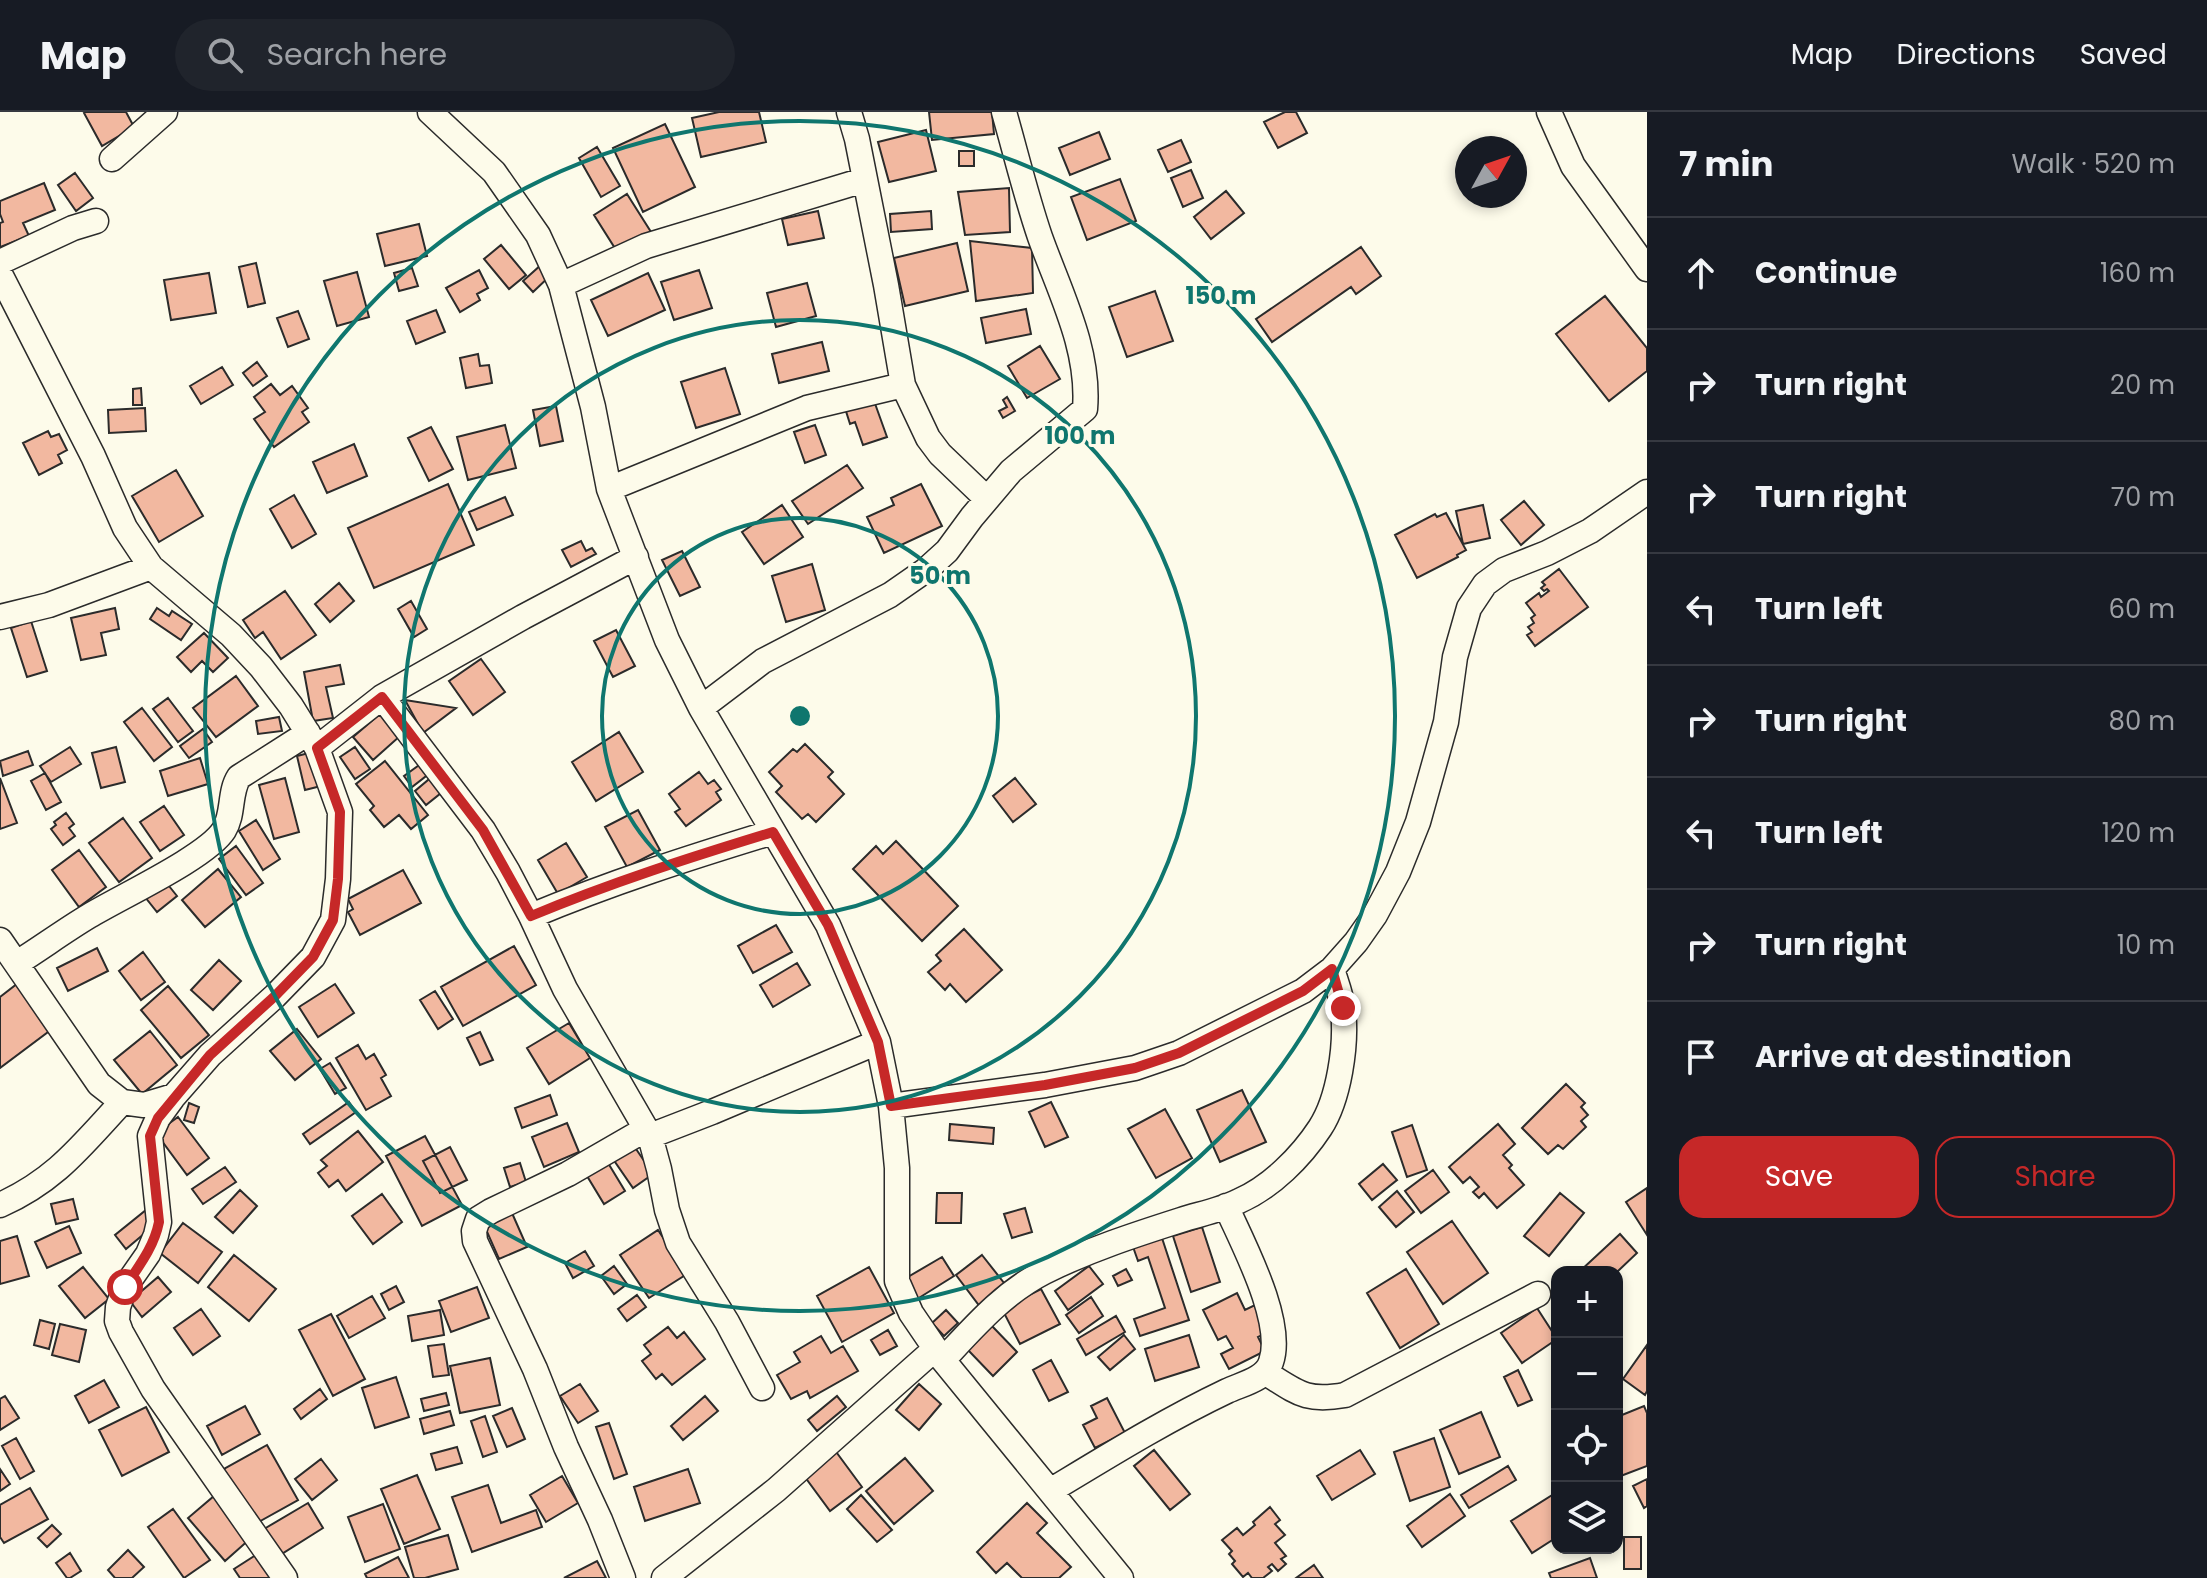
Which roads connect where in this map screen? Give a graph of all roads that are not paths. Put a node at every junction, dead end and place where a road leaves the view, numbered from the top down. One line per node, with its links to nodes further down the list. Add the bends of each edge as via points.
1 (165, 112): 6 (street)
2 (430, 112): 12 (street, via 494,172 538,235)
3 (849, 112): 7 (street)
4 (1004, 112): 16 (street, via 1039,234 1082,350 1087,387 1085,409 1011,471)
5 (1549, 112): 10 (street, via 1573,166)
6 (112, 159)
7 (864, 180): 12 (street, via 646,246); 13 (street)
8 (96, 221): 9 (street)
9 (0, 262)
10 (1646, 263)
11 (0, 274): 18 (street, via 125,528)
12 (561, 285): 14 (street)
13 (903, 385): 14 (street, via 807,408); 16 (street, via 934,446)
14 (609, 489): 17 (street)
15 (1647, 492): 27 (street, via 1590,531 1504,570 1485,584 1469,608 1455,657 1446,722 1418,822 1375,915)
16 (987, 499): 21 (street, via 926,570 890,595 763,661)
17 (636, 557): 20 (street); 21 (street, via 667,640)
18 (151, 567): 19 (street, via 49,605); 22 (street, via 261,667)
19 (0, 617)
20 (382, 697): 22 (street); 24 (street, via 483,830)
21 (701, 708): 23 (street)
22 (312, 740): 26 (street, via 239,777 223,832 202,850); 29 (street, via 340,812 333,920 313,957)
23 (773, 832): 24 (street, via 590,891); 28 (street, via 828,925)
24 (531, 916): 32 (street, via 565,989)
25 (0, 940): 26 (street)
26 (17, 963): 30 (street, via 99,1084)
27 (1332, 969): 31 (street, via 1303,991 1179,1053 1135,1068); 34 (street, via 1343,1008 1344,1039 1336,1089 1322,1126 1281,1172)
28 (878, 1042): 31 (street); 32 (street, via 726,1106)
29 (174, 1096): 30 (street, via 144,1105); 40 (street, via 150,1136 156,1235 125,1287 117,1321 153,1389)
30 (122, 1102): 33 (street, via 64,1165 27,1193)
31 (891, 1106): 36 (street, via 897,1281)
32 (648, 1132): 38 (street, via 678,1243); 41 (street, via 491,1211 478,1219 474,1231)
33 (0, 1205)
34 (1226, 1206): 36 (street, via 1122,1239 1031,1279); 37 (street, via 1264,1294 1274,1338)
35 (1538, 1294): 37 (street, via 1345,1395 1303,1396)
36 (939, 1354): 39 (street); 42 (street)
37 (1266, 1373): 39 (street, via 1194,1407)
38 (762, 1388)
39 (1050, 1491): 43 (street)
40 (285, 1578)
41 (623, 1578)
42 (664, 1578)
43 (1121, 1578)

